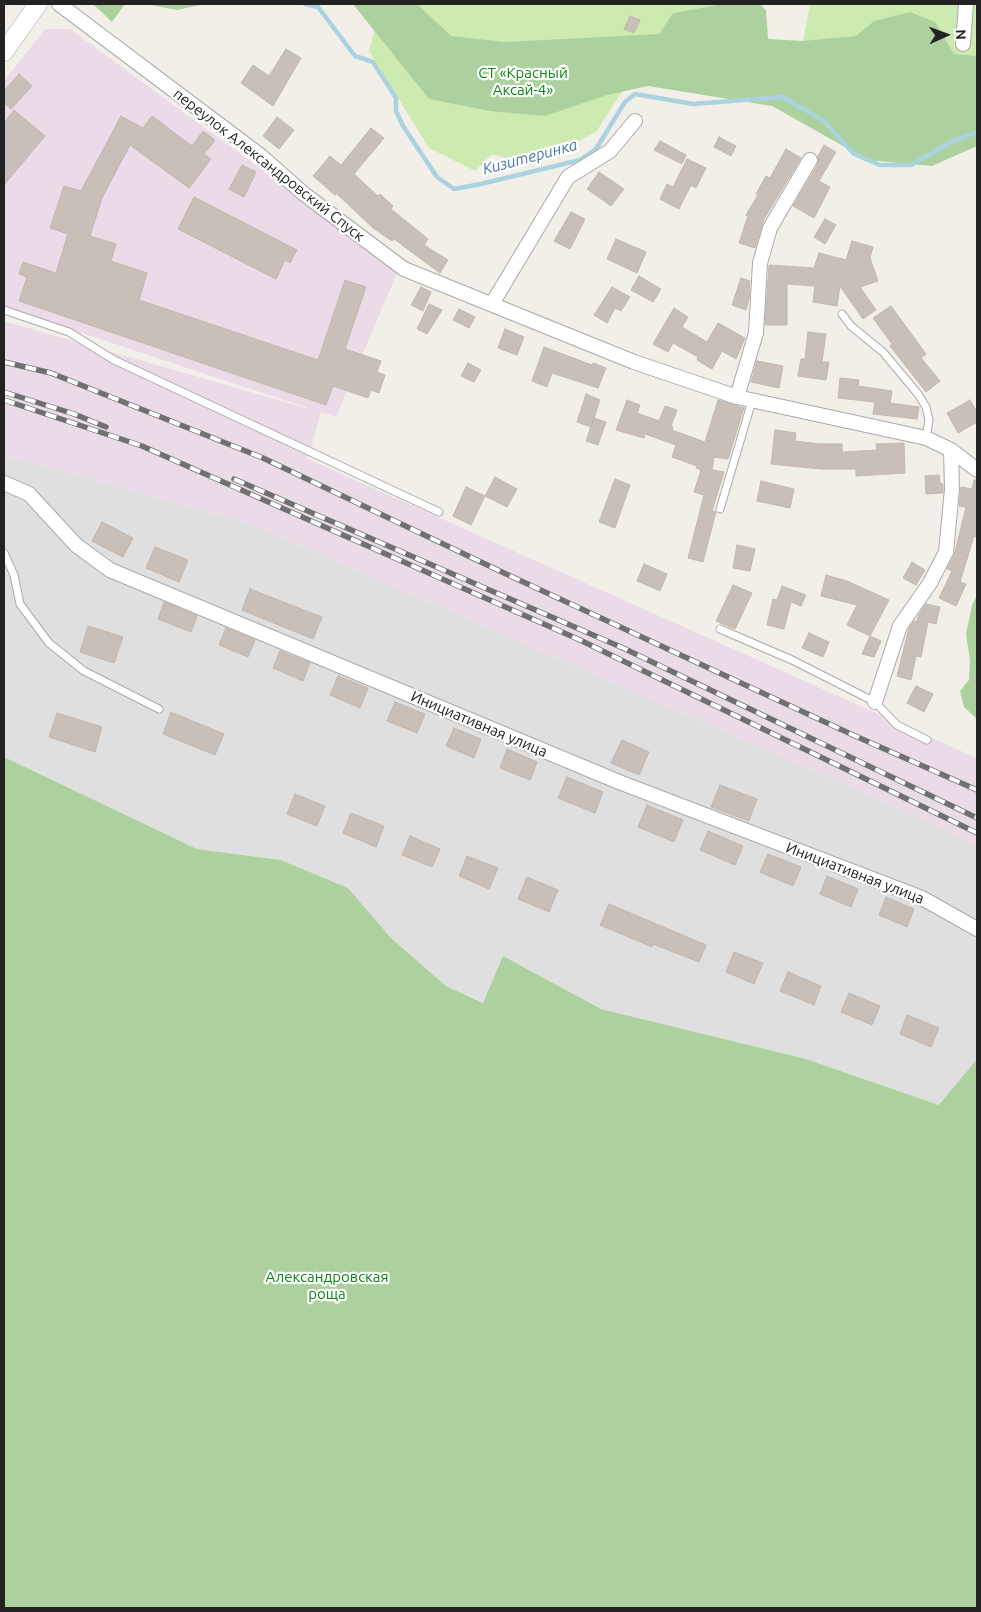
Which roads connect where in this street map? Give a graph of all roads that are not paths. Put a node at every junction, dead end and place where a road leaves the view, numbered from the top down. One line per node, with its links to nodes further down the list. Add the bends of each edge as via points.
1 (38, 4): 5 (street)
2 (58, 4): 8 (street, переулок Александровский Спуск, via 262,156 304,194 404,269)
3 (966, 4): 4 (street)
4 (963, 44)
5 (4, 52)
6 (634, 122): 8 (street, via 610,151 568,177)
7 (810, 160): 11 (street, via 770,228 760,263 756,334)
8 (492, 304): 11 (street, переулок Александровский Спуск, via 634,362)
9 (4, 310): 18 (lane, via 69,332 114,360)
10 (842, 314): 13 (lane, via 882,352 918,394 929,420)
11 (737, 397): 12 (street, переулок Александровский Спуск)
12 (752, 401): 13 (street, переулок Александровский Спуск); 17 (lane)
13 (926, 438): 14 (street, переулок Александровский Спуск)
14 (951, 450): 15 (street, переулок Александровский Спуск); 21 (street, via 952,489 946,552 930,583 900,626)
15 (977, 470)
16 (4, 483): 24 (street, Инициативная улица, via 29,494 76,546 110,570 619,782 922,898)
17 (720, 509)
18 (439, 512)
19 (4, 553): 22 (lane, via 14,575 20,604 49,643 84,671)
20 (720, 629): 21 (lane, via 792,660)
21 (875, 702): 23 (lane, via 897,725)
22 (159, 709)
23 (927, 740)
24 (977, 928)

